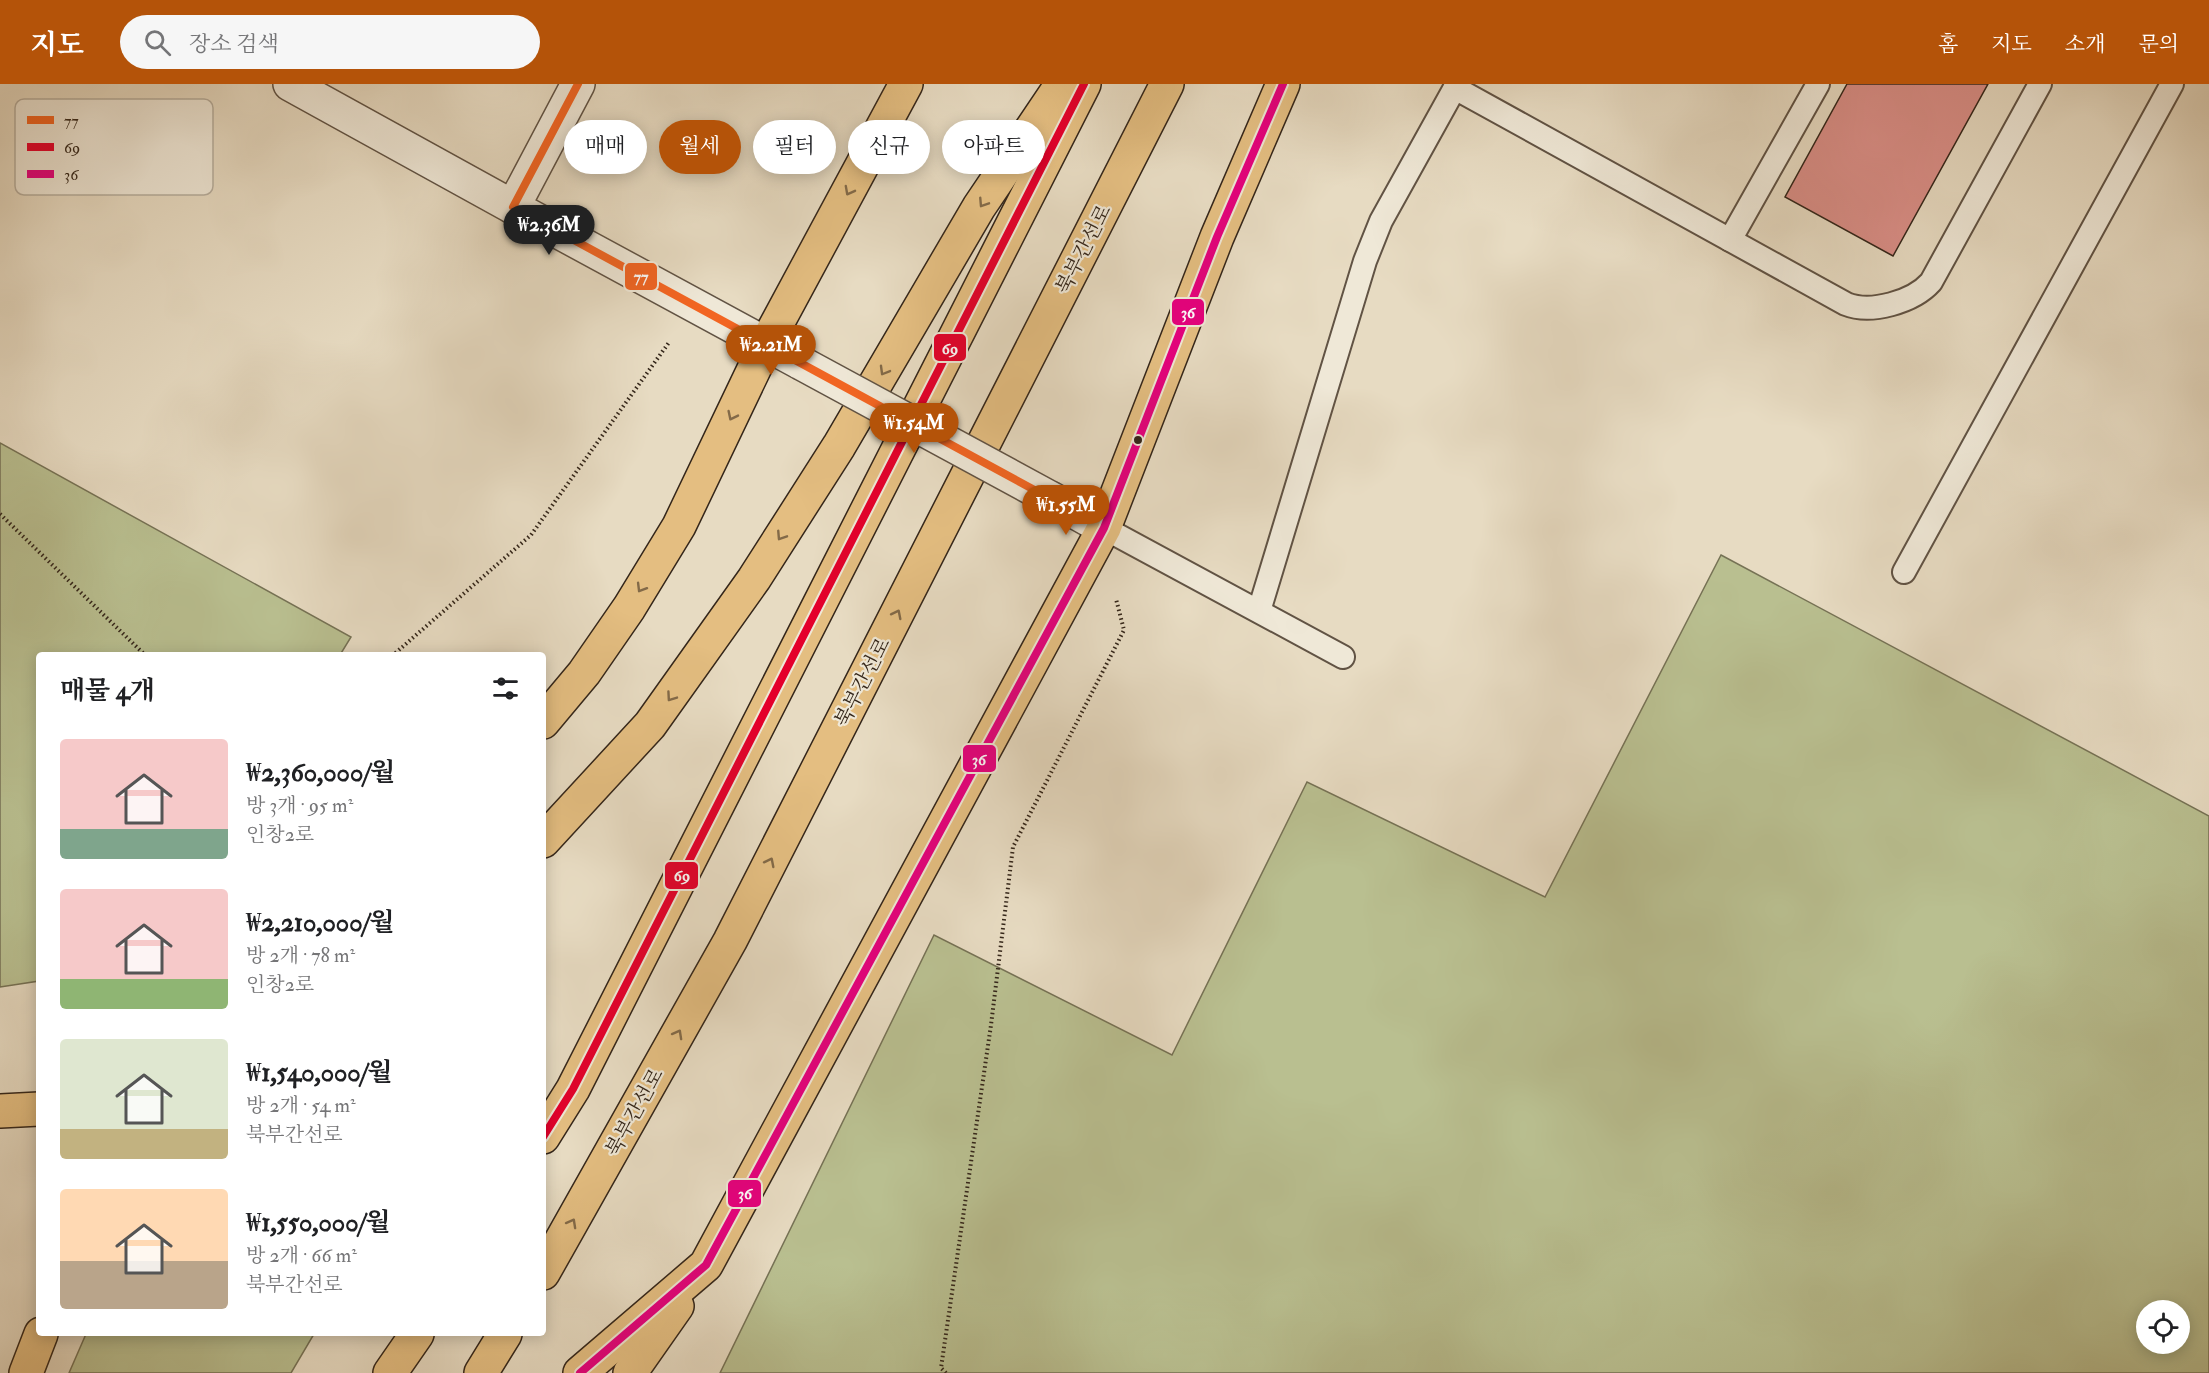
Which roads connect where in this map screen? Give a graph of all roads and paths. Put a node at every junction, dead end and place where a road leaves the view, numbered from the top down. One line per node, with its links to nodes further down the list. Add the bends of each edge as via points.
1 (290, 84): 12 (street)
2 (578, 84): 12 (street)
3 (906, 84): 15 (highway, one-way to 15)
4 (1062, 84): 24 (highway, one-way to 24, via 980,207 840,446 754,579 651,725)
5 (1084, 84): 27 (highway, via 573,1089)
6 (1167, 84): 29 (highway, 북부간선로, one-way to 6, via 730,940)
7 (1283, 84): 17 (highway, via 1217,237)
8 (1818, 84): 13 (lane)
9 (2040, 84): 13 (lane, via 1930,282 1914,296 1856,308)
10 (2172, 84): 18 (lane)
11 (1456, 86): 13 (lane); 19 (lane, via 1381,221 1365,261)
12 (513, 207): 14 (street)
13 (1730, 240)
14 (695, 307): 15 (street); 21 (path, via 531,535)
15 (766, 344): 17 (street, bridge); 23 (highway, one-way to 23, via 679,525 591,663)
16 (0, 514): 20 (path)
17 (1104, 528): 19 (lane); 28 (highway); 38 (path, via 1103,547 1124,630 1013,847 941,1368)
18 (1904, 572)
19 (1259, 611): 22 (lane)
20 (142, 652)
21 (397, 652)
22 (1343, 657)
23 (546, 718)
24 (546, 838)
25 (36, 1109): 26 (highway)
26 (0, 1111)
27 (546, 1132)
28 (706, 1265): 36 (highway); 37 (highway)
29 (546, 1268)
30 (40, 1336): 33 (highway)
31 (416, 1336): 34 (highway)
32 (504, 1336): 35 (highway)
33 (26, 1373)
34 (390, 1373)
35 (481, 1373)
36 (580, 1373)
37 (630, 1373)
38 (945, 1373)

